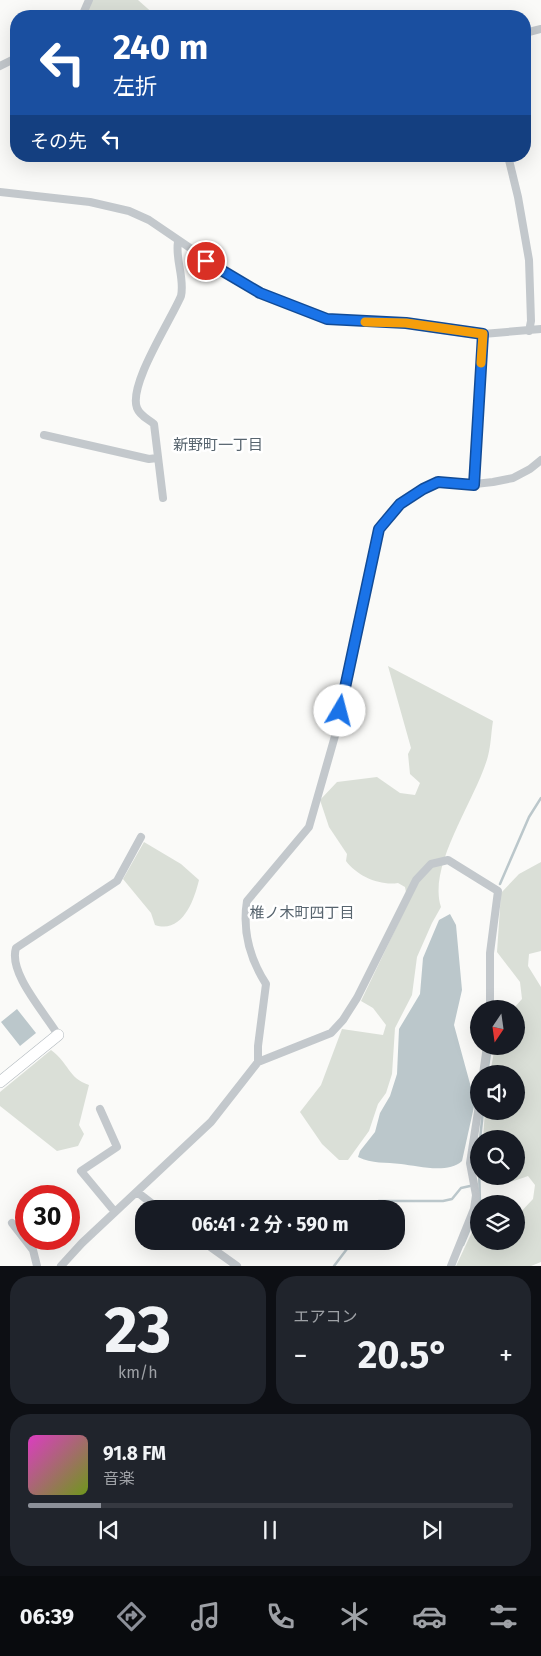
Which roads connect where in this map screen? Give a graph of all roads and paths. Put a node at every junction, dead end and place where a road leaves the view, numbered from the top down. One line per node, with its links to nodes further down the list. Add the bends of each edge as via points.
1 (509, 162): 5 (street, via 530,260)
2 (0, 192): 3 (street, via 118,207 148,220)
3 (178, 242): 6 (street, via 246,286 317,316 337,321 406,323); 8 (street, via 176,254 181,296 142,374 136,394 137,408 154,424)
4 (541, 329): 5 (street)
5 (529, 330): 6 (street)
6 (483, 334): 10 (street)
7 (44, 435): 8 (street, via 149,459)
8 (157, 458): 11 (street)
9 (541, 460): 10 (street, via 513,478)
10 (474, 485): 15 (street, via 438,482 400,504 379,529 341,699 339,722 309,827 247,901 245,912 250,953 266,984)
11 (163, 498)
12 (141, 837): 14 (street, via 117,881 16,948 14,956 18,972)
13 (490, 1000): 15 (street, via 490,953 498,891 448,860 430,864 416,880 343,1020 331,1033)
14 (58, 1035): 16 (street)
15 (258, 1062): 19 (street, via 211,1122)
16 (0, 1082)
17 (100, 1109): 21 (street, via 118,1147 81,1172)
18 (477, 1120): 27 (street, via 470,1163 476,1195 474,1209)
19 (136, 1192): 20 (street); 21 (street)
20 (147, 1200)
21 (115, 1212): 24 (street)
22 (12, 1223): 25 (street, via 33,1250)
23 (215, 1250): 26 (street)
24 (64, 1265)
25 (37, 1266)
26 (237, 1266)
27 (451, 1266)

